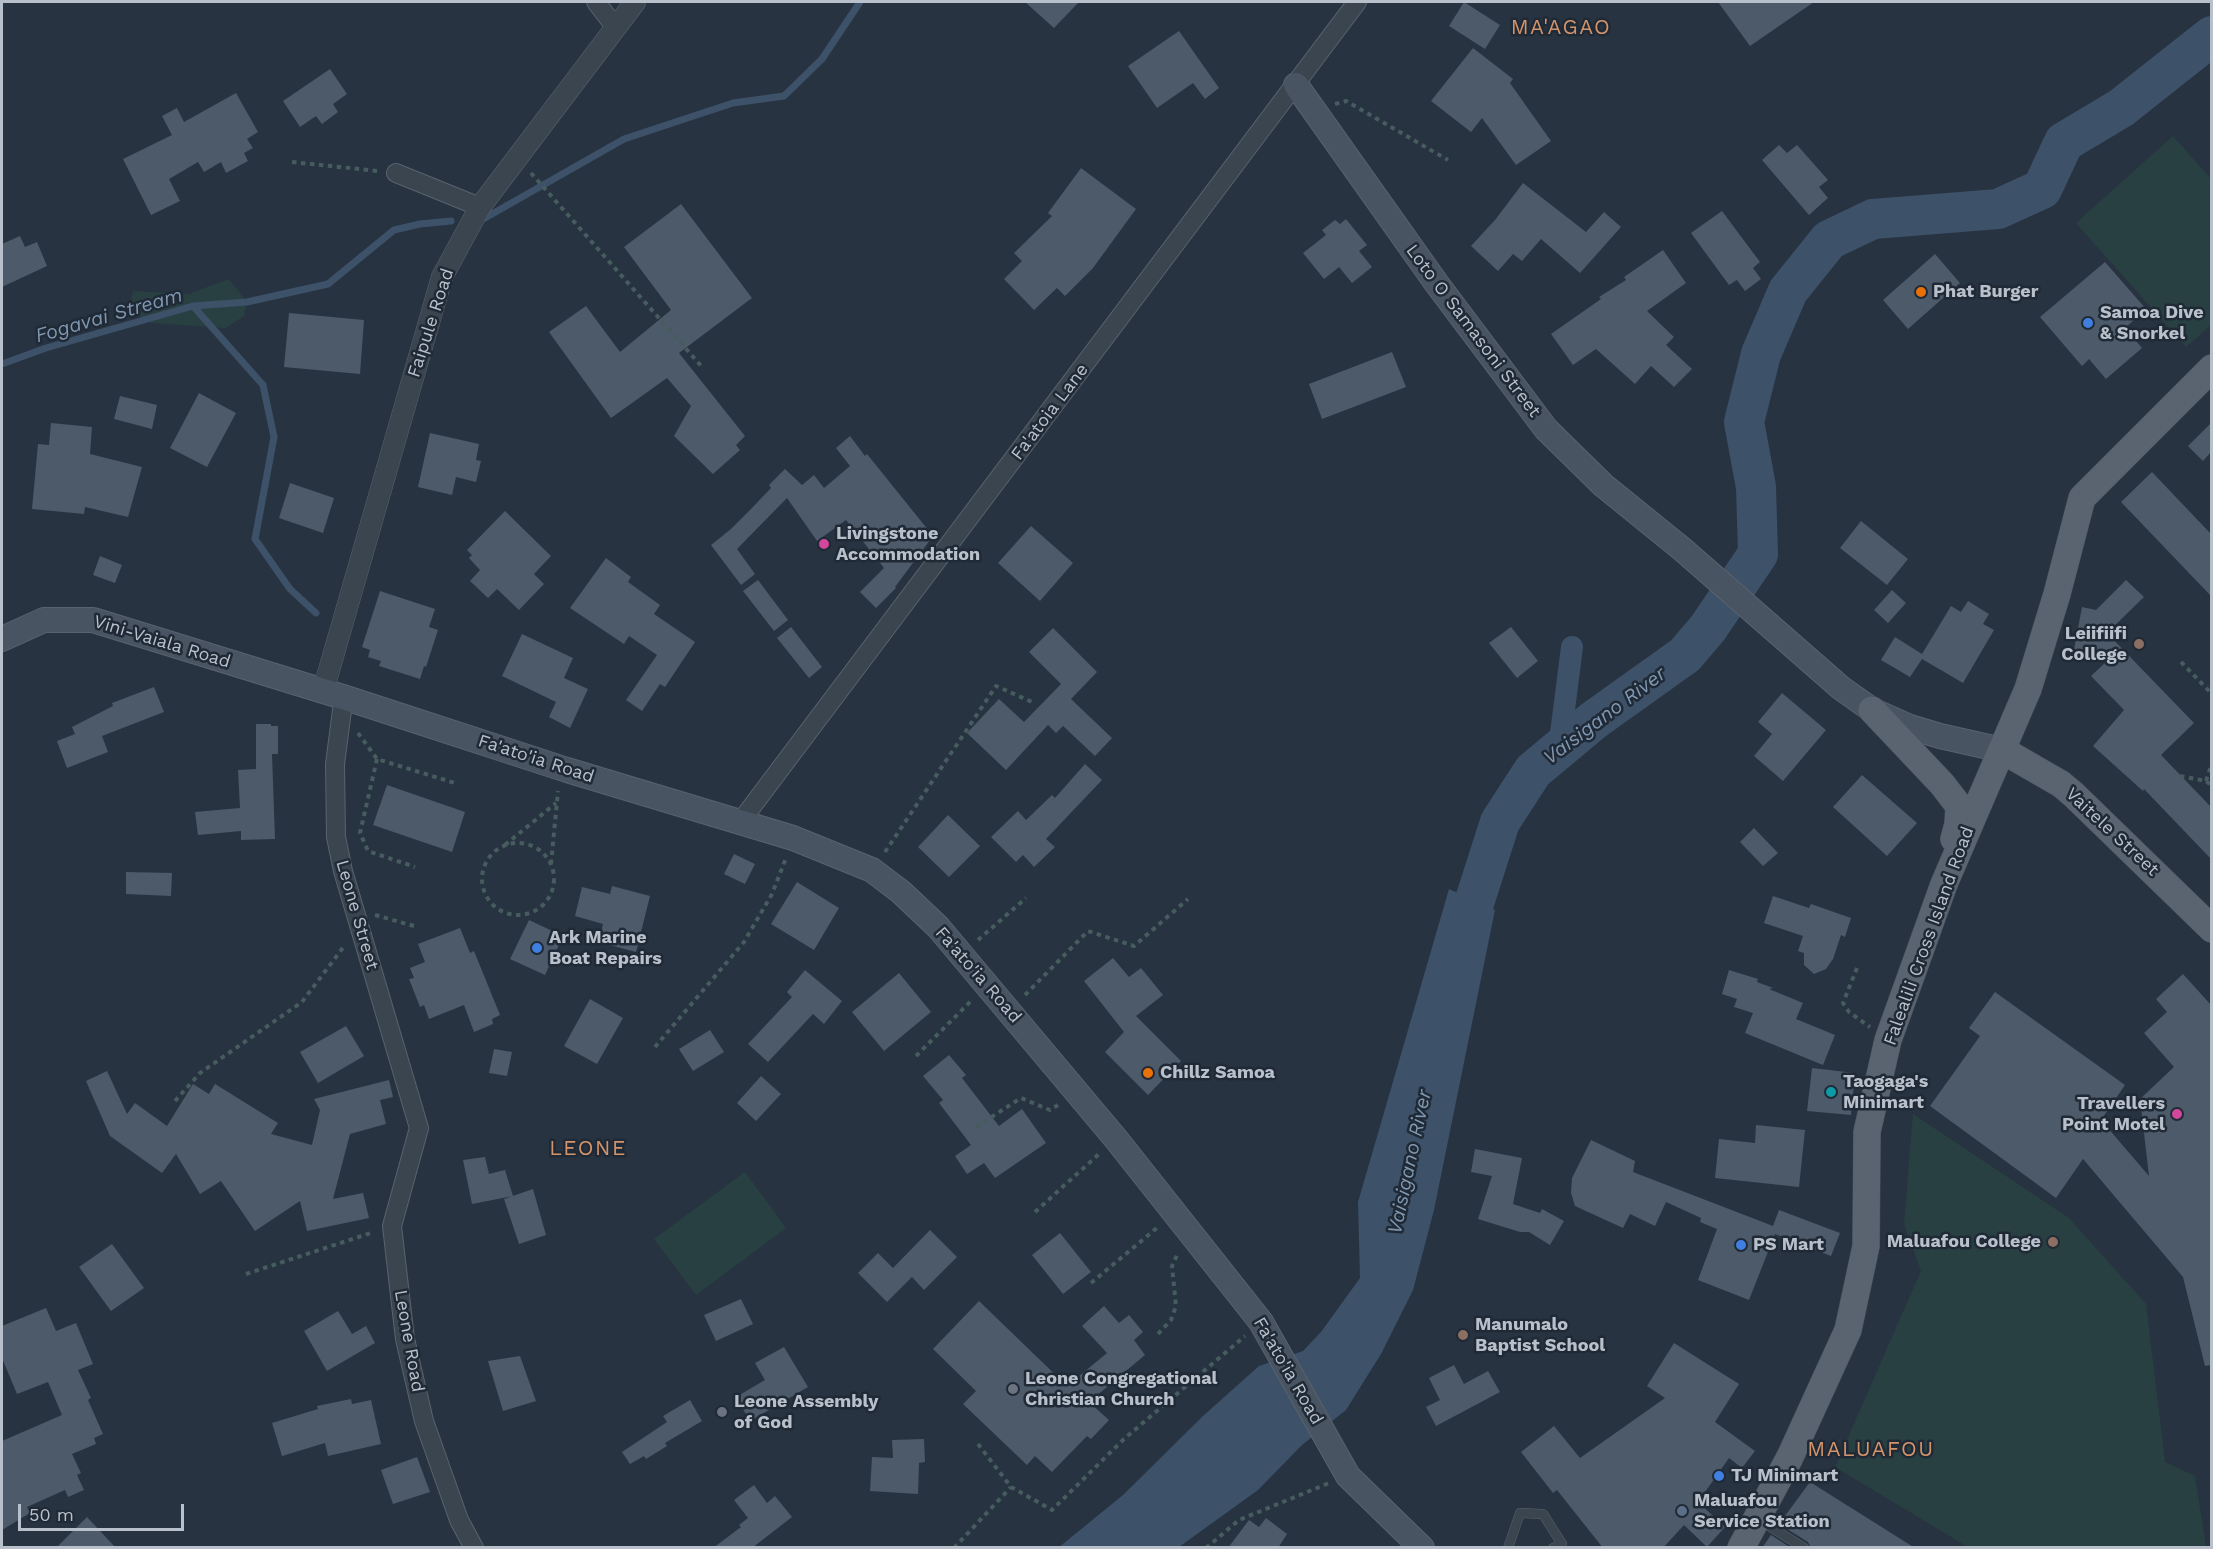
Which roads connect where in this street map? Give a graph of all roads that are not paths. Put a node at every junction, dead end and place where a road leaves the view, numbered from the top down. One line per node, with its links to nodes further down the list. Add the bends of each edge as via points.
1 (596, 2): 4 (street)
2 (635, 2): 4 (street, Faipule Road)
3 (1357, 2): 5 (street, Fa'atoia Lane)
4 (615, 28): 7 (street, Faipule Road)
5 (1296, 85): 12 (main road, Loto O Samasoni Street, via 1546,429 1603,485 1841,688); 14 (street, Fa'atoia Lane)
6 (396, 173): 7 (street)
7 (480, 207): 10 (street, Faipule Road, via 442,277)
8 (2211, 368): 13 (main road, Falealili Cross Island Road, via 2082,498 2028,689)
9 (2, 639): 10 (main road, Vini-Vaiala Road, via 44,620 93,620)
10 (323, 691): 11 (main road, Fa'ato'ia Road)
11 (344, 704): 14 (main road, Fa'ato'ia Road); 17 (street, Leone Street, via 335,764 336,837)
12 (1872, 710): 13 (main road, via 1910,727); 15 (main road, via 1959,806)
13 (2002, 750): 15 (main road, Falealili Cross Island Road); 16 (main road, Vaitele Street, via 2061,784)
14 (741, 821): 20 (main road, Fa'ato'ia Road, via 872,870 931,920 1116,1139 1265,1328 1344,1469)
15 (1944, 884): 18 (main road, Falealili Cross Island Road, via 1888,1040 1867,1132 1866,1246 1848,1330)
16 (2209, 922)
17 (419, 1128): 19 (street, Leone Road, via 392,1227 405,1339 424,1421 459,1520)
18 (1757, 1519): 23 (main road, Falealili Cross Island Road); 24 (lane)
19 (474, 1548)
20 (1422, 1548)
21 (1508, 1548): 22 (lane, via 1520,1513 1543,1514 1562,1544)
22 (1553, 1548)
23 (1741, 1548)
24 (1804, 1548)

